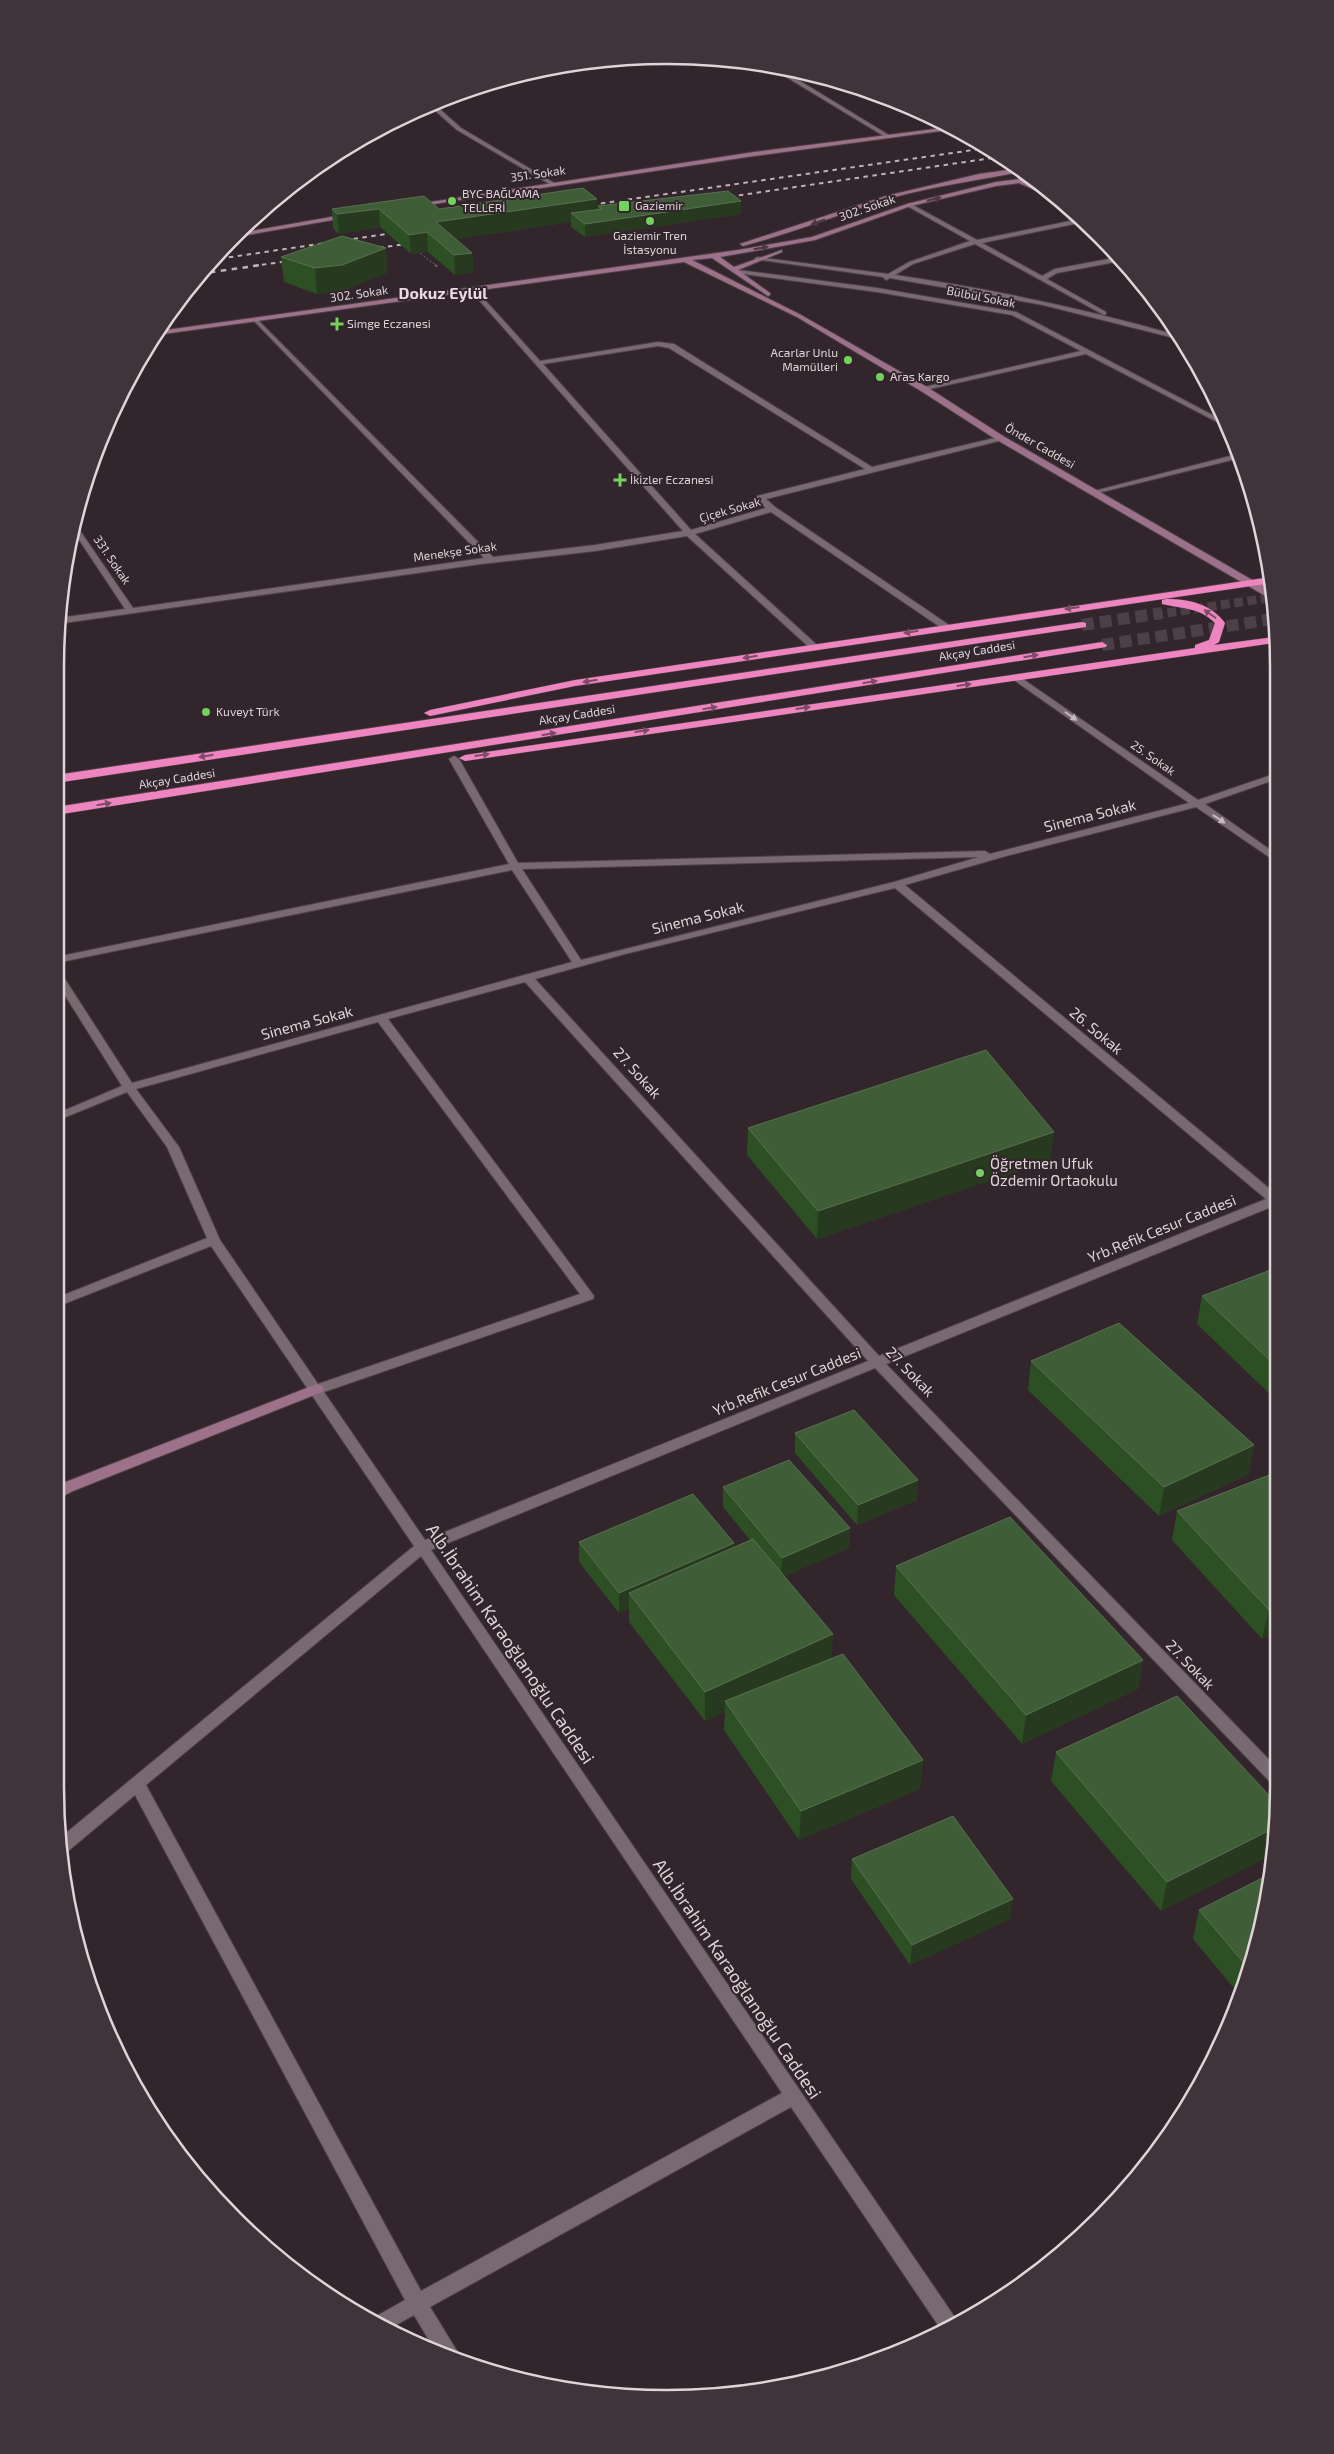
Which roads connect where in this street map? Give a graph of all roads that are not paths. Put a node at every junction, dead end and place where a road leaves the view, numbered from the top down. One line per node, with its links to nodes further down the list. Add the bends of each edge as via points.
1 (787, 75): 4 (street)
2 (438, 109): 8 (street, via 459,129)
3 (941, 130): 4 (street, 351. Sokak)
4 (889, 137): 8 (street, 351. Sokak)
5 (1011, 172): 19 (street, 302. Sokak, one-way to 19, via 888,197)
6 (1020, 181): 7 (street, 302. Sokak); 9 (street); 10 (street, 302. Sokak, one-way to 6)
7 (1024, 181)
8 (553, 184): 11 (street, 351. Sokak)
9 (1035, 189)
10 (909, 205): 17 (street, 302. Sokak); 18 (street)
11 (409, 206)
12 (360, 214): 15 (street)
13 (1075, 222): 18 (street)
14 (255, 226): 15 (street)
15 (263, 230): 16 (street)
16 (248, 233)
17 (812, 239): 19 (street, 302. Sokak, one-way to 17); 21 (street)
18 (974, 242): 24 (street, via 911,263); 25 (street)
19 (713, 255): 20 (street, 302. Sokak); 23 (street, Önder Caddesi)
20 (684, 259): 26 (street, 302. Sokak); 28 (street, Önder Caddesi)
21 (757, 259): 23 (street); 24 (street)
22 (1113, 260): 25 (street, via 1055,271)
23 (736, 271): 27 (street, Bülbül Sokak); 28 (street, Önder Caddesi)
24 (887, 276): 27 (street); 30 (street, via 998,294)
25 (1043, 278): 30 (street)
26 (473, 290): 29 (street, 302. Sokak); 34 (street, Çiçek Sokak)
27 (877, 290): 33 (street, Bülbül Sokak, via 1014,314)
28 (799, 316): 35 (street, Önder Caddesi)
29 (256, 320): 31 (street, 302. Sokak); 44 (street)
30 (1115, 320): 32 (street)
31 (165, 332)
32 (1171, 335)
33 (1086, 352): 35 (street); 36 (street, Bülbül Sokak)
34 (538, 362): 39 (street, via 658,344 671,346); 43 (street, Çiçek Sokak)
35 (924, 389): 37 (street, Önder Caddesi)
36 (1217, 420)
37 (1000, 438): 39 (street); 40 (street, Önder Caddesi)
38 (1232, 458): 40 (street)
39 (871, 470): 41 (street, via 760,498)
40 (1094, 492): 46 (street, Önder Caddesi)
41 (772, 510): 43 (street, Çiçek Sokak); 53 (street, Çiçek Sokak)
42 (79, 533): 50 (street, 331. Sokak)
43 (689, 533): 44 (street, Menekşe Sokak); 56 (street)
44 (491, 560): 50 (street, Menekşe Sokak)
45 (1264, 581): 46 (highway)
46 (1252, 583): 47 (street, Önder Caddesi); 48 (street); 49 (highway)
47 (1265, 585)
48 (1265, 592)
49 (1120, 602): 53 (highway, one-way to 53); 57 (highway, one-way to 49, via 1214,642 1220,623 1211,612 1186,602)
50 (130, 610): 51 (street, Menekşe Sokak)
51 (66, 620)
52 (1082, 625): 59 (highway, Akçay Caddesi)
53 (946, 627): 56 (highway, one-way to 56)
54 (1269, 641): 57 (highway)
55 (1102, 645): 63 (highway, Akçay Caddesi, one-way to 55)
56 (814, 647): 59 (highway, one-way to 59, via 575,683)
57 (1167, 657): 58 (highway)
58 (1017, 678): 60 (highway, one-way to 58); 64 (street, 25. Sokak, one-way to 64)
59 (254, 749): 61 (highway, Akçay Caddesi, one-way to 61)
60 (454, 760): 63 (highway); 68 (street)
61 (64, 778)
62 (1270, 778): 64 (street, Sinema Sokak)
63 (259, 780): 65 (highway, Akçay Caddesi, one-way to 63)
64 (1196, 804): 66 (street, Sinema Sokak); 67 (street, 25. Sokak, one-way to 67)
65 (64, 810)
66 (1002, 854): 68 (street); 69 (street, Sinema Sokak)
67 (1270, 855)
68 (515, 866): 70 (street); 71 (street)
69 (897, 884): 71 (street, Sinema Sokak); 77 (street, 26. Sokak)
70 (64, 958)
71 (579, 965): 72 (street, Sinema Sokak)
72 (528, 978): 74 (street, Sinema Sokak); 81 (street, 27. Sokak)
73 (64, 985): 75 (street, Alb.İbrahim Karaoğlanoğlu Caddesi)
74 (381, 1018): 75 (street, Sinema Sokak); 82 (street, via 588,1296)
75 (129, 1087): 76 (street, Sinema Sokak); 79 (street, Alb.İbrahim Karaoğlanoğlu Caddesi, via 172,1147)
76 (64, 1115)
77 (1270, 1197)
78 (1270, 1203): 81 (street, Yrb.Refik Cesur Caddesi)
79 (214, 1240): 80 (street); 82 (street, Alb.İbrahim Karaoğlanoğlu Caddesi)
80 (64, 1300)
81 (878, 1363): 84 (street, Yrb.Refik Cesur Caddesi); 85 (street, 27. Sokak)
82 (317, 1389): 83 (street); 84 (street, Alb.İbrahim Karaoğlanoğlu Caddesi)
83 (64, 1489)
84 (421, 1548): 86 (street, Yrb.Refik Cesur Caddesi); 88 (street, Alb.İbrahim Karaoğlanoğlu Caddesi)
85 (1270, 1772)
86 (137, 1784): 87 (street, Yrb.Refik Cesur Caddesi); 89 (street)
87 (67, 1843)
88 (794, 2096): 89 (street); 91 (street, Alb.İbrahim Karaoğlanoğlu Caddesi)
89 (417, 2303): 90 (street); 92 (street)
90 (386, 2320)
91 (947, 2321)
92 (443, 2347)

